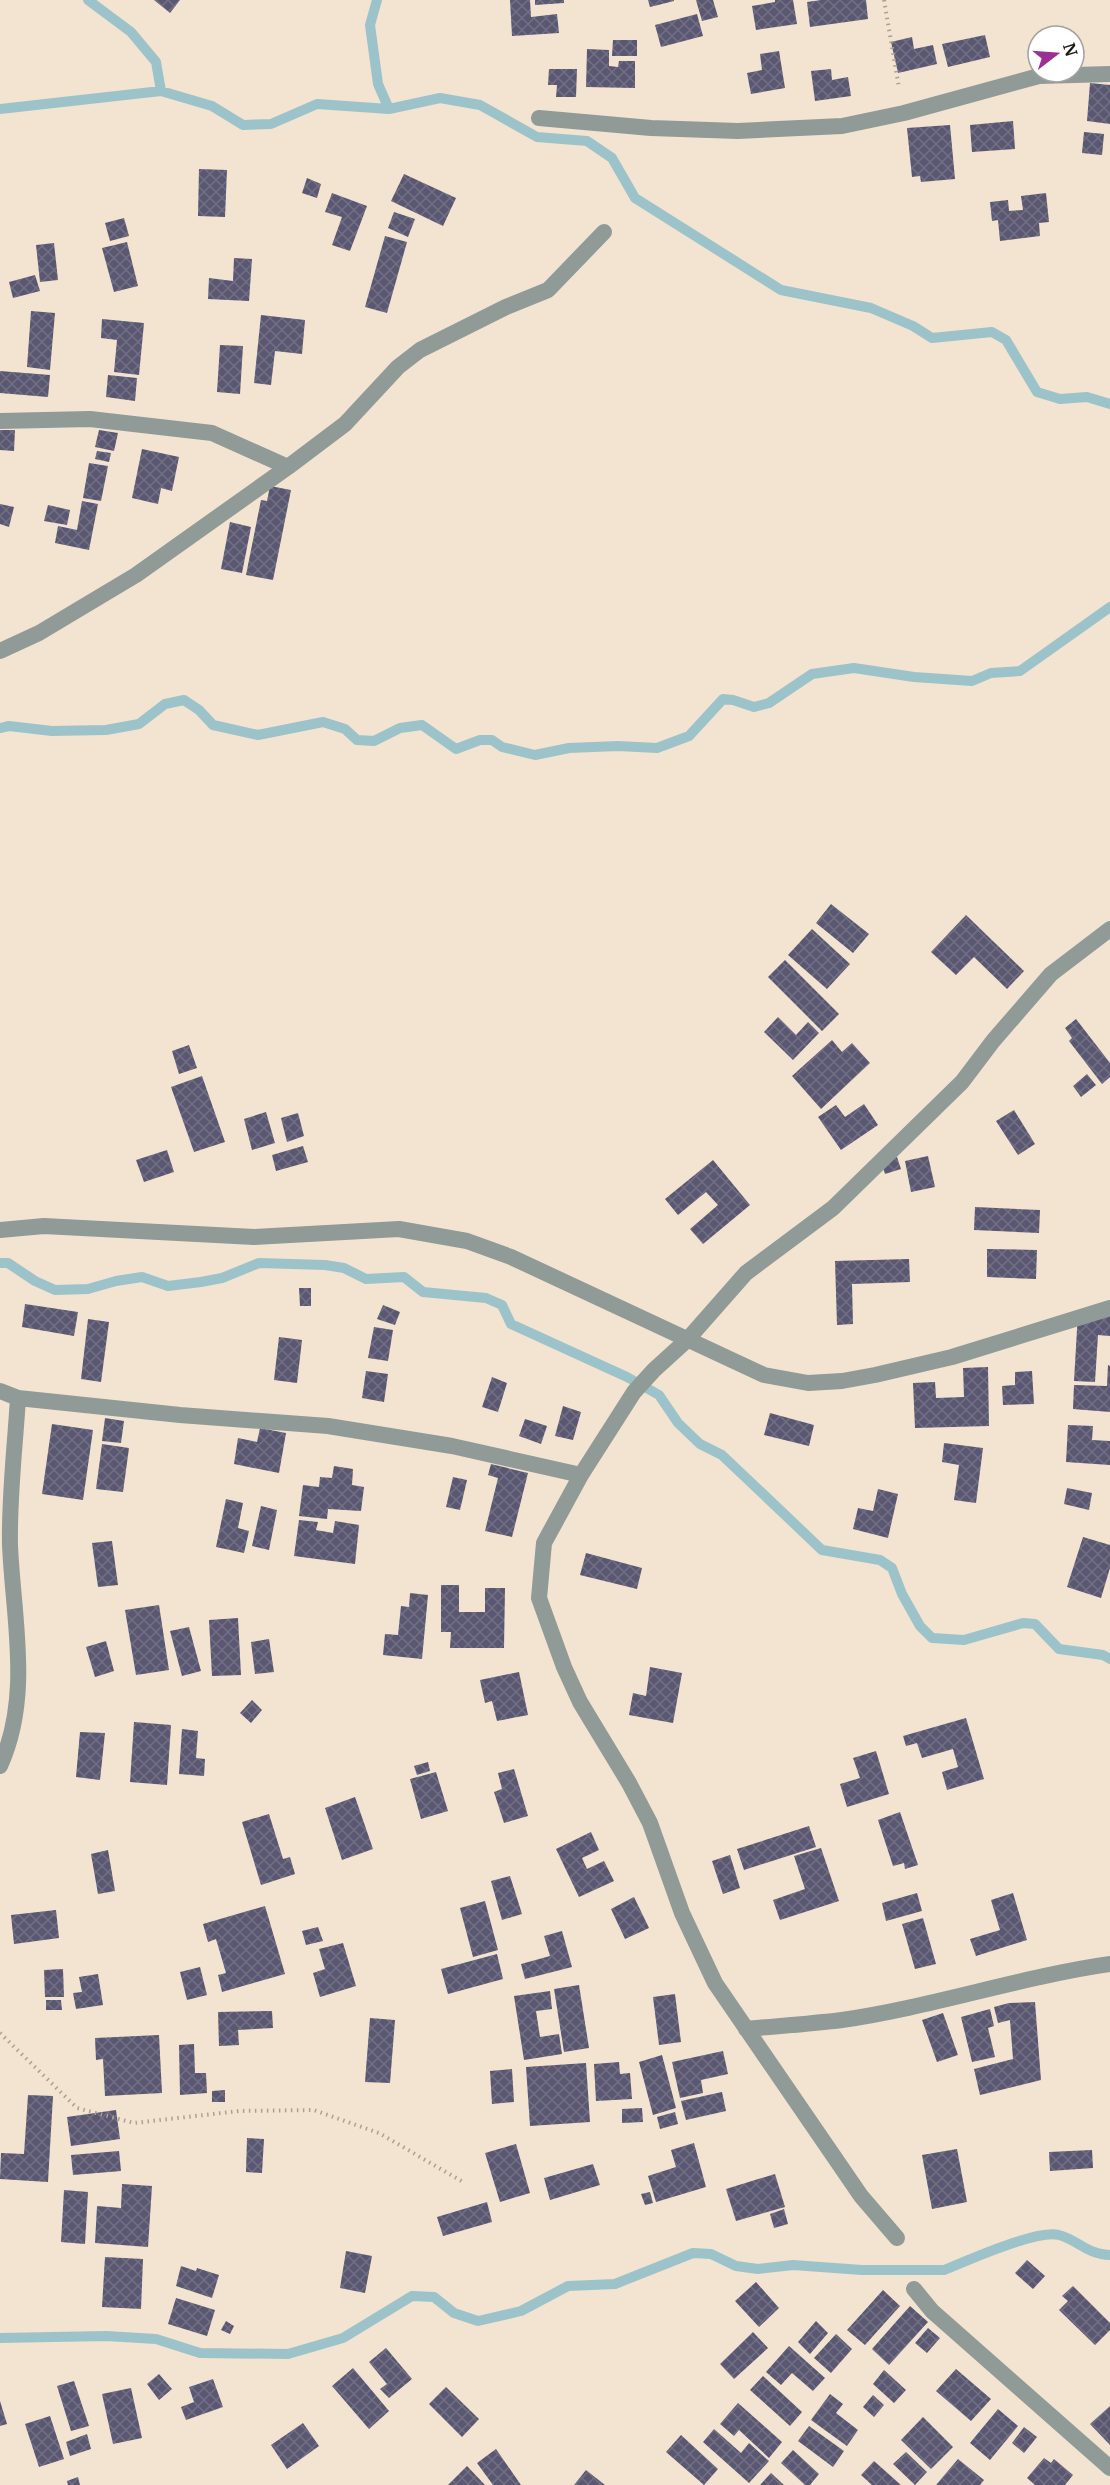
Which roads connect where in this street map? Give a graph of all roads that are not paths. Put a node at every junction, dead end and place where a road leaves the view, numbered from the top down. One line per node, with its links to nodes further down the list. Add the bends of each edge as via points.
1 (1110, 74): 2 (street, via 1039,76 842,126 738,131)
2 (539, 118)
3 (604, 232): 5 (street, via 548,290 420,350 345,424)
4 (0, 421): 5 (street, via 90,419 212,433)
5 (288, 467): 6 (street, via 136,575 39,633)
6 (0, 651)
7 (1110, 929): 10 (street, via 1051,974 962,1082 832,1208 746,1273)
8 (0, 1230): 10 (street, via 44,1226 254,1237 399,1229 467,1241 511,1257)
9 (1110, 1308): 10 (street, via 952,1357 842,1381 808,1383 764,1375)
10 (687, 1340): 13 (street, via 634,1392)
11 (0, 1391): 12 (street)
12 (18, 1398): 13 (street, via 328,1426 452,1446); 14 (street, via 10,1543 19,1688 10,1743)
13 (581, 1475): 16 (street, via 544,1543 539,1598 580,1702 650,1823 682,1912 715,1983)
14 (0, 1766)
15 (1110, 1964): 16 (street, via 843,2020)
16 (746, 2029): 17 (street, via 861,2196)
17 (897, 2238)
18 (914, 2289): 19 (street, via 932,2311)
19 (1110, 2468)

